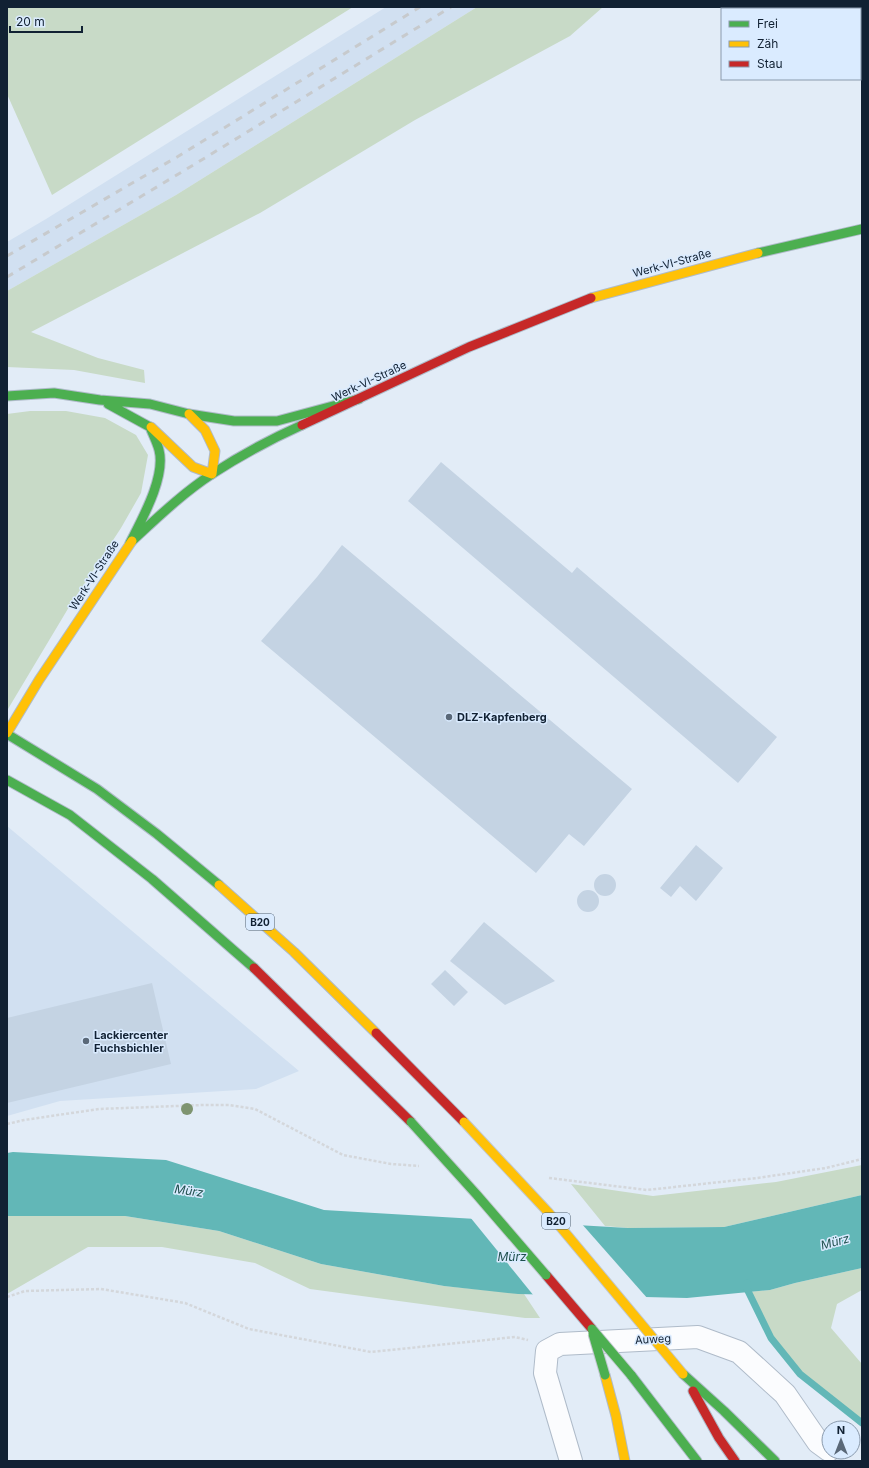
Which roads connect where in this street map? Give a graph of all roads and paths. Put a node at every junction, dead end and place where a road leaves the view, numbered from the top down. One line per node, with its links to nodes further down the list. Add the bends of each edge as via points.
1 (862, 229): 3 (main road, Werk-VI-Straße, via 738,257 599,295 469,347)
2 (7, 396): 4 (main road, via 54,393)
3 (358, 399): 5 (main road, via 277,421 234,422); 7 (main road, Werk-VI-Straße, via 272,439)
4 (100, 400): 5 (main road, via 150,404); 6 (main road)
5 (189, 414): 7 (main road, via 206,430 215,451)
6 (150, 427): 7 (main road, via 193,467); 8 (main road, via 159,451 160,467 150,503)
7 (212, 474): 8 (main road, Werk-VI-Straße, via 171,505)
8 (130, 542): 9 (main road, Werk-VI-Straße)
9 (7, 733): 14 (main road, B20, bridge, via 108,797 189,860 357,1012 548,1212)
10 (10, 781): 12 (main road, bridge, via 70,815 152,879 262,975 411,1122)
11 (7, 1297): 13 (path, via 25,1291 101,1289 185,1303 249,1329 371,1352 515,1337 534,1341)
12 (592, 1329): 17 (main road, bridge, via 616,1416); 18 (main road, bridge, via 631,1374)
13 (547, 1351): 15 (street, Auweg, via 560,1344 698,1337 740,1352 785,1394); 16 (street, via 545,1373)
14 (683, 1374): 19 (main road, B20); 20 (main road)
15 (821, 1444)
16 (571, 1461)
17 (624, 1461)
18 (697, 1461)
19 (735, 1461)
20 (775, 1461)

